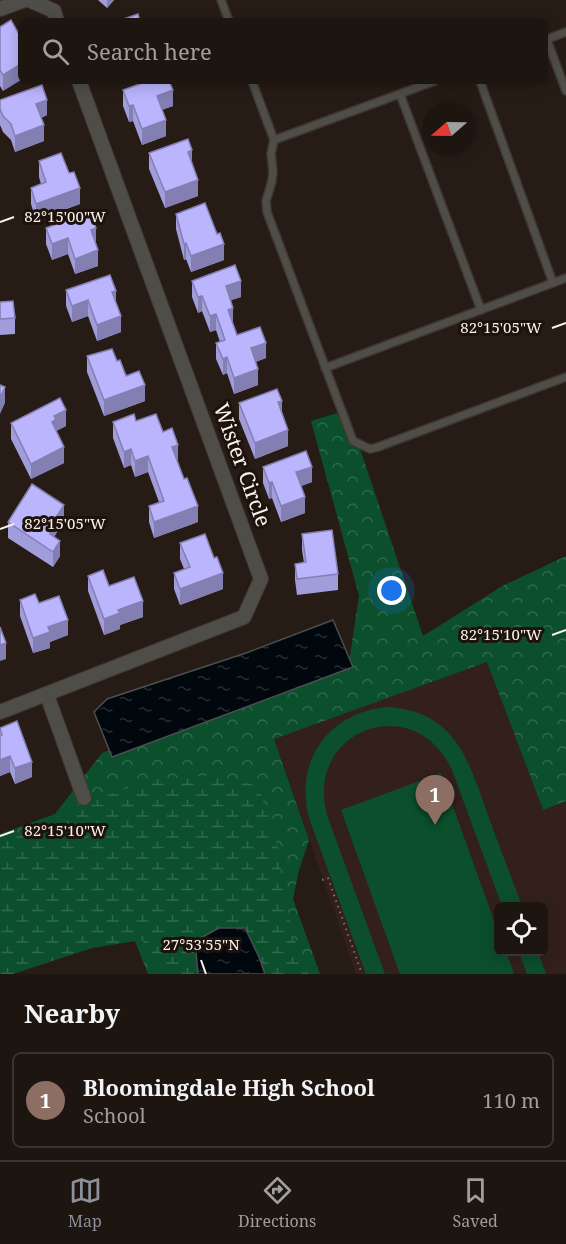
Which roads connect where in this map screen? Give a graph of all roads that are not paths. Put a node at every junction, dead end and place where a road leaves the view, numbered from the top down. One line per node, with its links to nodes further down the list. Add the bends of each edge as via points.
1 (27, 0): 3 (street); 4 (street, via 54,11)
2 (222, 0): 5 (lane)
3 (0, 9)
4 (56, 18)
5 (228, 18)
6 (566, 32): 7 (lane)
7 (548, 39)
8 (548, 45): 13 (lane)
9 (80, 84): 21 (street, Wister Circle, via 261,579 244,617)
10 (253, 84): 15 (lane)
11 (427, 84): 14 (lane)
12 (481, 84): 17 (lane)
13 (566, 91)
14 (400, 94): 15 (lane); 18 (lane)
15 (274, 140): 19 (lane, via 267,212)
16 (566, 278): 17 (lane)
17 (553, 283): 18 (lane)
18 (481, 310): 19 (lane)
19 (325, 368): 20 (lane, via 353,441 370,449)
20 (566, 377)
21 (46, 695): 22 (street, Wister Circle); 23 (street)
22 (0, 712)
23 (84, 798)

